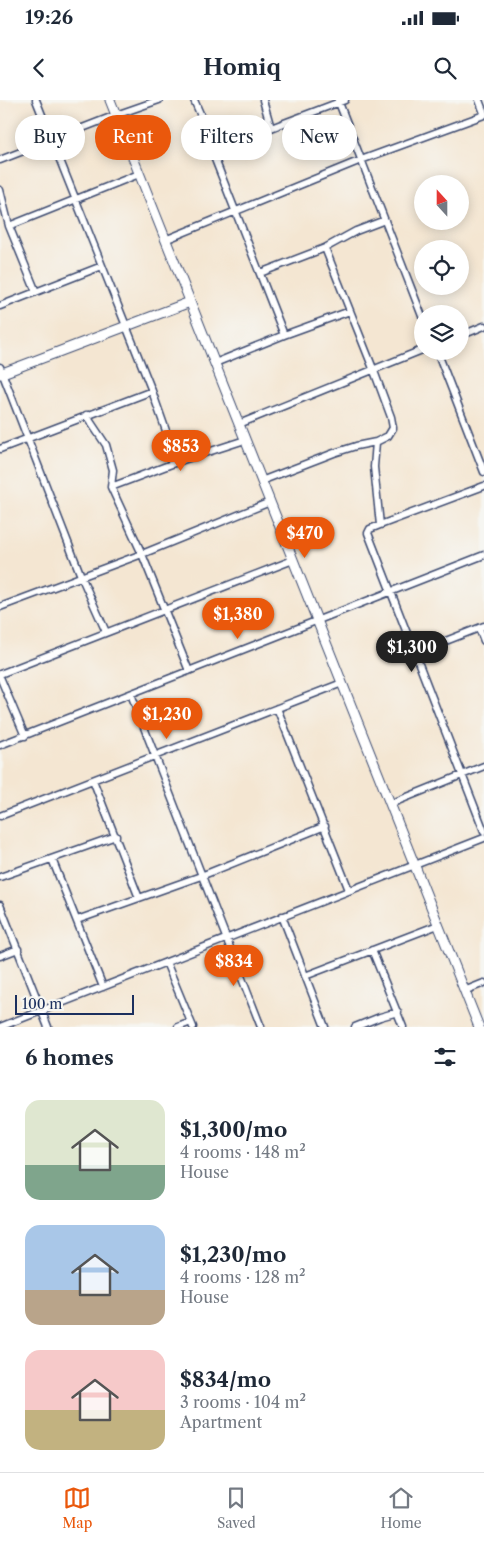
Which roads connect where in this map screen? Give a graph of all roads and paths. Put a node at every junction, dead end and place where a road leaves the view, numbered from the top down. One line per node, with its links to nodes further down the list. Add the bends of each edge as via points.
1 (36, 100): 9 (street)
2 (110, 100): 10 (street)
3 (159, 100): 10 (street)
4 (194, 100): 11 (street)
5 (263, 100): 12 (street)
6 (479, 100): 8 (street)
7 (340, 101): 13 (street); 19 (street)
8 (484, 114): 19 (street)
9 (42, 115)
10 (116, 115)
11 (201, 115)
12 (267, 115)
13 (272, 128)
14 (15, 154): 15 (street)
15 (0, 160)
16 (60, 160): 22 (street)
17 (134, 160): 20 (street)
18 (215, 160): 23 (street)
19 (361, 160): 23 (street); 24 (street)
20 (139, 174): 22 (street); 26 (street)
21 (0, 190): 25 (street)
22 (76, 199): 25 (street); 28 (street)
23 (235, 210): 26 (street); 29 (street)
24 (385, 220): 27 (street); 32 (street)
25 (9, 226): 30 (street)
26 (165, 240): 31 (street)
27 (325, 248): 29 (street); 34 (street)
28 (102, 266): 30 (street); 35 (street)
29 (260, 273): 38 (street)
30 (36, 292): 33 (street)
31 (190, 302): 35 (street); 41 (street)
32 (418, 305)
33 (0, 306)
34 (350, 311): 38 (street); 43 (street)
35 (127, 326): 42 (street); 44 (street)
36 (484, 326): 37 (street)
37 (469, 332)
38 (284, 335): 41 (street)
39 (414, 354): 43 (street)
40 (440, 360): 52 (street)
41 (214, 363): 46 (street)
42 (1, 371): 47 (street)
43 (374, 371): 46 (street); 49 (street, via 393,428 388,436)
44 (152, 391): 45 (street); 51 (street)
45 (86, 415): 47 (street); 55 (street, via 106,445 112,470)
46 (239, 424): 48 (street)
47 (28, 440): 50 (street); 61 (street)
48 (245, 440): 51 (street); 53 (street)
49 (376, 442): 53 (street, via 341,450); 57 (street, via 374,467)
50 (0, 449)
51 (177, 462): 55 (street)
52 (483, 469)
53 (261, 481): 56 (street)
54 (484, 486): 57 (street)
55 (111, 487): 58 (street)
56 (270, 502): 58 (street); 60 (street)
57 (380, 524): 62 (street, via 368,533)
58 (142, 554): 61 (street); 64 (street)
59 (484, 555): 62 (street)
60 (293, 560): 64 (street); 65 (street)
61 (82, 576): 63 (street); 67 (street)
62 (390, 592): 65 (street); 69 (street)
63 (0, 607)
64 (165, 609): 67 (street); 70 (street)
65 (317, 620): 70 (street); 72 (street)
66 (482, 627): 68 (street); 69 (street)
67 (106, 632): 71 (street)
68 (484, 640)
69 (415, 652): 79 (street)
70 (190, 670): 73 (street)
71 (0, 675): 75 (street)
72 (342, 683): 74 (street); 81 (street)
73 (131, 694): 75 (street); 77 (street)
74 (277, 708): 77 (street); 83 (street)
75 (25, 736): 76 (street)
76 (0, 745)
77 (155, 756): 80 (street); 89 (street)
78 (484, 766): 79 (street)
79 (462, 775): 81 (street); 84 (street)
80 (93, 780): 82 (street); 85 (street)
81 (390, 804): 88 (street)
82 (0, 816)
83 (325, 826): 89 (street); 91 (street)
84 (484, 831)
85 (116, 836): 87 (street); 92 (street)
86 (484, 838): 88 (street)
87 (52, 859): 90 (street); 95 (street)
88 (414, 865): 91 (street); 96 (street)
89 (201, 876): 92 (street); 97 (street)
90 (0, 877)
91 (349, 890): 94 (street)
92 (139, 898): 95 (street)
93 (0, 904): 98 (street)
94 (282, 916): 97 (street); 102 (street)
95 (77, 920): 104 (street)
96 (438, 925): 99 (street); 105 (street)
97 (226, 938): 101 (street); 112 (street)
98 (18, 949): 100 (street); 106 (street)
99 (372, 950): 102 (street); 107 (street)
100 (0, 956)
101 (166, 962): 104 (street); 108 (street)
102 (305, 976): 113 (street)
103 (484, 983): 105 (street)
104 (103, 987): 106 (street)
105 (464, 990): 116 (street)
106 (42, 1011): 109 (street); 110 (street)
107 (398, 1012): 114 (street); 115 (street)
108 (192, 1024): 111 (street)
109 (0, 1027)
110 (48, 1027)
111 (178, 1027)
112 (261, 1027)
113 (325, 1027)
114 (356, 1027)
115 (403, 1027)
116 (479, 1027)

